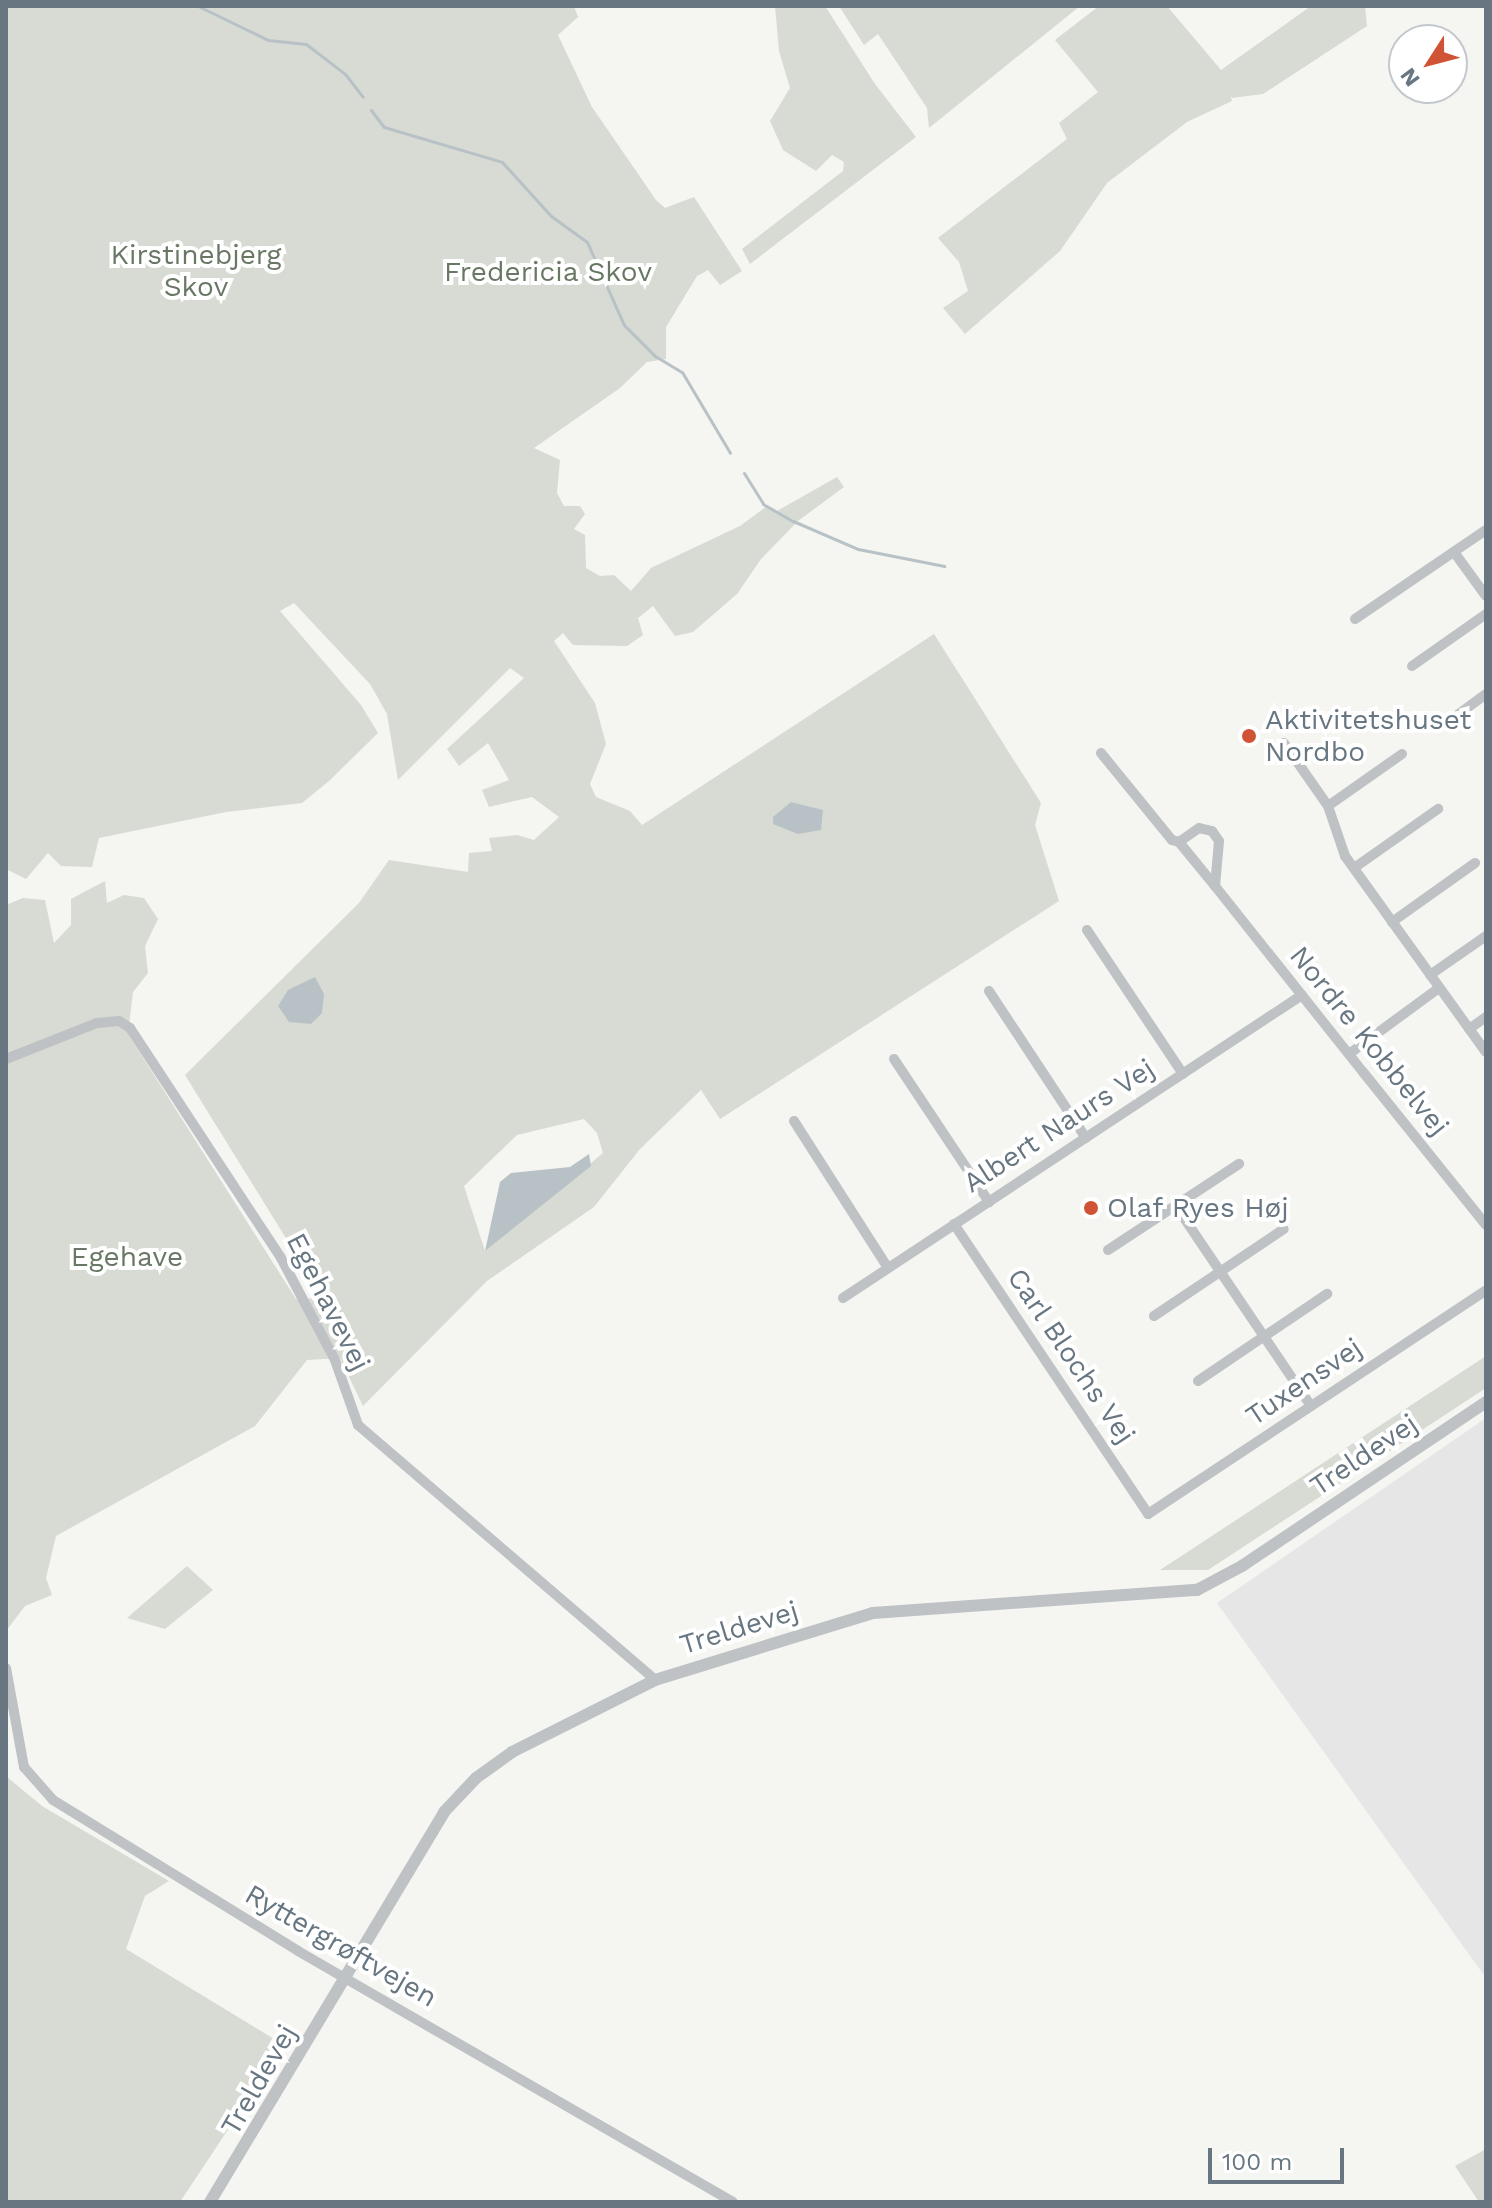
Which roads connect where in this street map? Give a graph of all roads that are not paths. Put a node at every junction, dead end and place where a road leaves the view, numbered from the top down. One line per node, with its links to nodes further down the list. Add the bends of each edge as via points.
1 (1486, 530): 2 (street)
2 (1454, 552): 3 (street); 5 (street)
3 (1486, 596)
4 (1486, 614): 6 (street)
5 (1355, 619)
6 (1412, 666)
7 (1486, 694): 8 (street)
8 (1452, 719)
9 (1284, 743): 14 (street)
10 (1384, 752): 13 (street)
11 (1101, 753): 16 (street, Nordre Kobbelvej)
12 (1402, 754): 13 (street)
13 (1391, 762): 14 (street)
14 (1328, 806): 18 (street)
15 (1438, 809): 18 (street)
16 (1179, 842): 19 (street, Nordre Kobbelvej); 19 (street, via 1199,828 1216,835)
17 (1475, 863): 20 (street)
18 (1354, 868): 20 (street)
19 (1215, 886): 26 (street, Nordre Kobbelvej)
20 (1392, 922): 23 (street)
21 (1087, 930): 33 (street)
22 (1486, 936): 23 (street)
23 (1430, 975): 24 (street)
24 (1439, 988): 28 (street); 30 (street)
25 (989, 991): 35 (street)
26 (1302, 995): 30 (street, Nordre Kobbelvej); 33 (street, Albert Naurs Vej)
27 (1486, 1017): 28 (street)
28 (1469, 1029): 29 (street)
29 (1486, 1052)
30 (1349, 1054): 40 (street, Nordre Kobbelvej)
31 (6, 1059): 55 (street, Egehavevej, via 97,1023 119,1021 130,1028 281,1258 335,1360 358,1425)
32 (894, 1059): 37 (street)
33 (1183, 1074): 35 (street, Albert Naurs Vej)
34 (794, 1121): 43 (street)
35 (1086, 1138): 37 (street, Albert Naurs Vej)
36 (1239, 1164): 38 (street)
37 (989, 1202): 39 (street, Albert Naurs Vej)
38 (1176, 1206): 42 (street); 44 (street)
39 (954, 1224): 43 (street, Albert Naurs Vej); 53 (street, Carl Blochs Vej)
40 (1486, 1225)
41 (1284, 1229): 44 (street)
42 (1108, 1250)
43 (888, 1268): 47 (street, Albert Naurs Vej)
44 (1219, 1271): 48 (street); 49 (street)
45 (1486, 1290): 52 (street, Tuxensvej)
46 (1327, 1294): 49 (street)
47 (843, 1298)
48 (1154, 1316)
49 (1264, 1337): 50 (street); 52 (street)
50 (1198, 1381)
51 (1486, 1402): 55 (street, Treldevej, via 1242,1566 1197,1590 1148,1597 908,1607 844,1620)
52 (1311, 1406): 53 (street, Tuxensvej)
53 (1148, 1514)
54 (6, 1668): 56 (street, Ryttergrøftvejen, via 24,1767 39,1789)
55 (655, 1680): 56 (street, Treldevej, via 512,1752 466,1787 444,1812)
56 (347, 1977): 57 (street, Treldevej); 58 (street, Ryttergrøftvejen)
57 (210, 2202)
58 (733, 2202)

